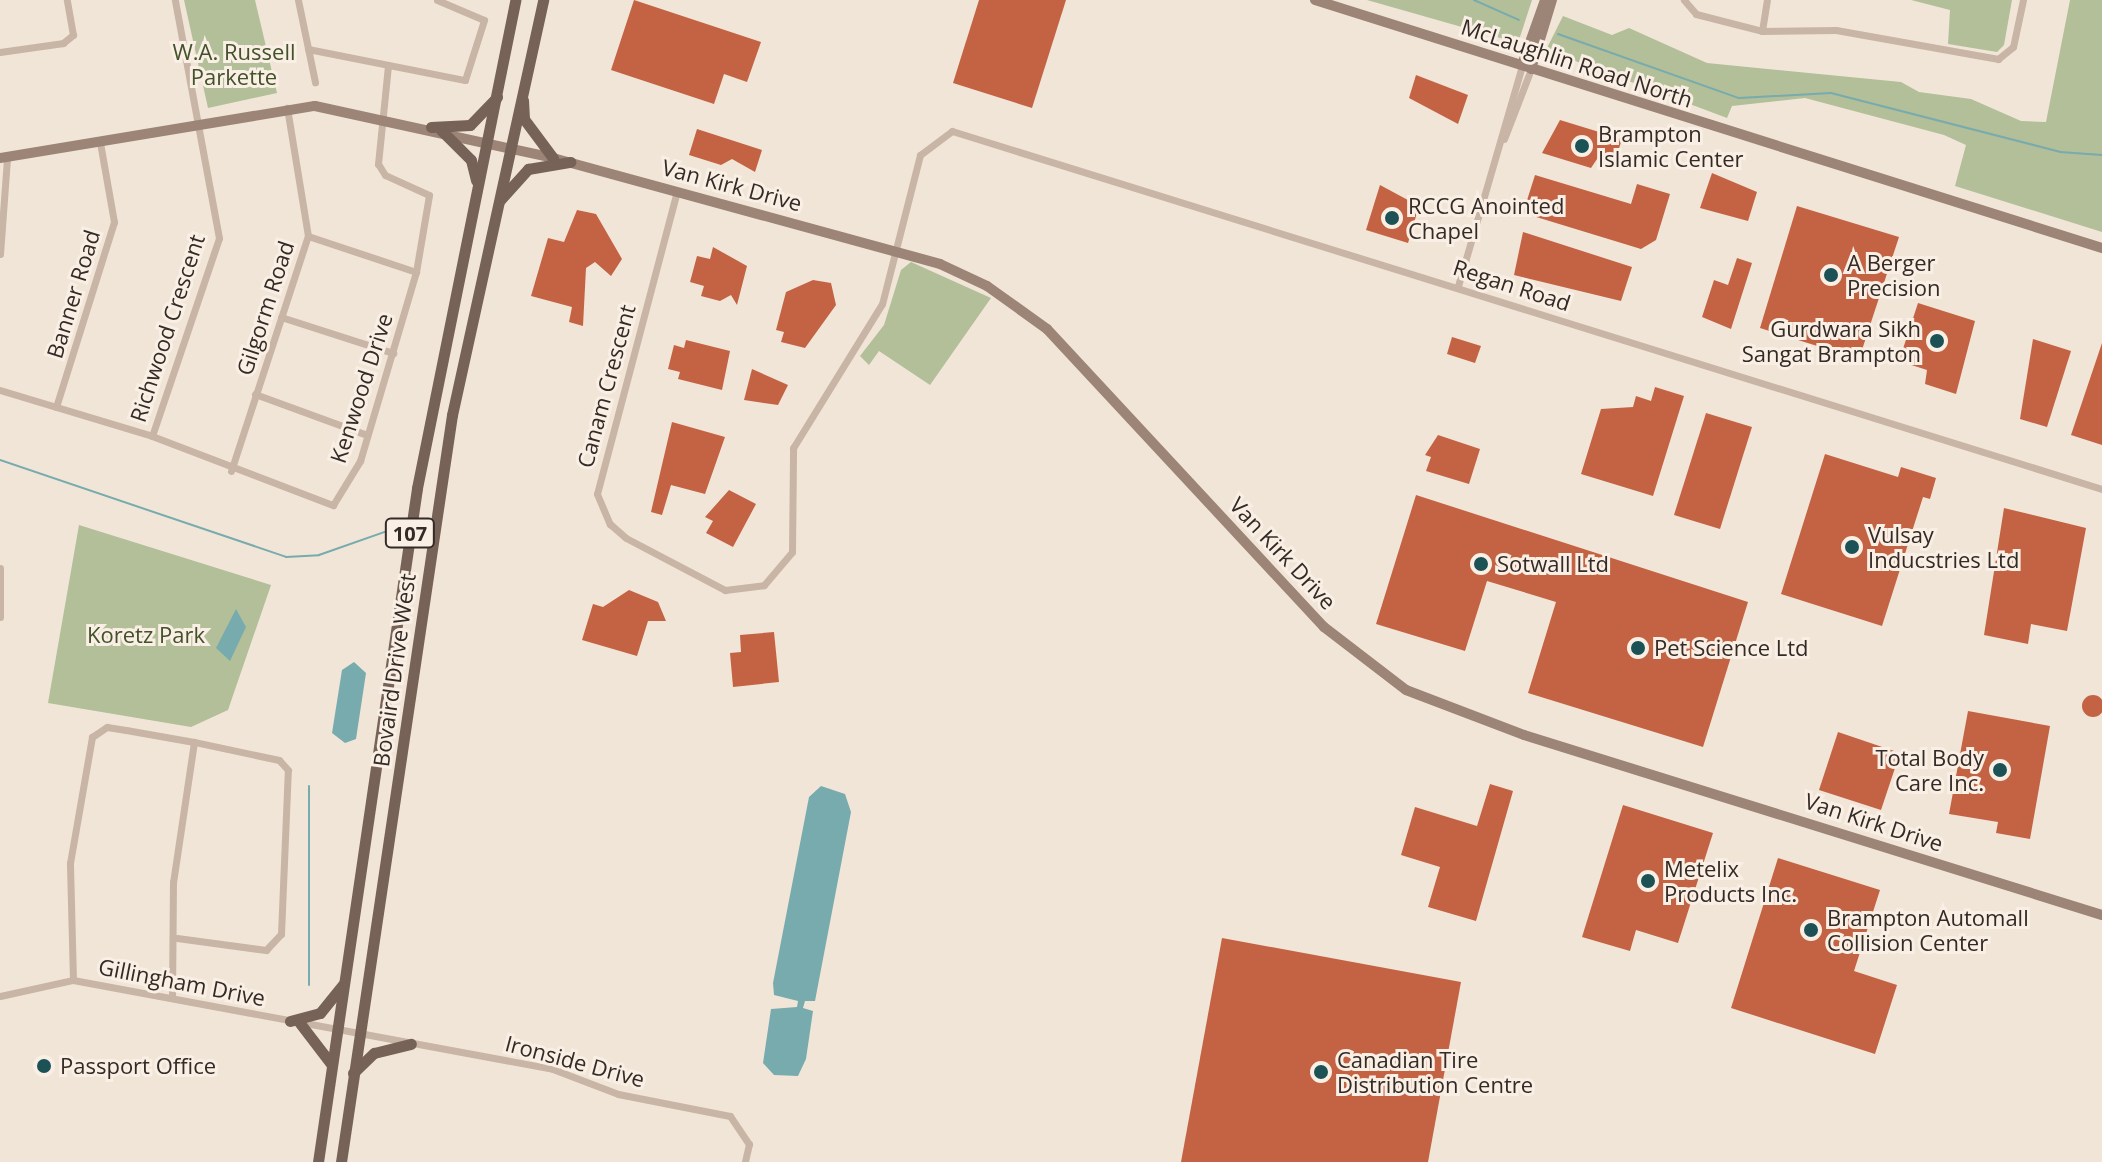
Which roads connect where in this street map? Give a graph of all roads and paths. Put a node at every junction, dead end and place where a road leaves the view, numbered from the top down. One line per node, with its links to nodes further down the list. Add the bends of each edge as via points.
1 (67, 0): 15 (street, via 73,35 63,43)
2 (175, 0): 23 (street, Richwood Crescent)
3 (298, 0): 14 (street)
4 (437, 0): 16 (street, via 483,17 472,74 458,81)
5 (515, 0): 20 (main road, Bovaird Drive West / 107)
6 (543, 0): 19 (main road, Bovaird Drive West / 107)
7 (1315, 0): 17 (street, McLaughlin Road North)
8 (1545, 0): 17 (street)
9 (1552, 0): 17 (street)
10 (1684, 0): 13 (street, via 1696,14)
11 (1767, 0): 13 (street)
12 (2023, 0): 13 (street, via 2013,47 1998,59 1836,30)
13 (1762, 31)
14 (308, 49): 16 (street); 18 (street)
15 (0, 52)
16 (388, 66): 22 (street)
17 (1527, 67): 35 (street, McLaughlin Road North); 39 (street)
18 (315, 82)
19 (522, 86): 27 (main road, Bovaird Drive West / 107); 29 (main road, via 524,119)
20 (499, 93): 24 (main road, via 470,125); 25 (main road, Bovaird Drive West / 107)
21 (287, 106): 22 (street, Van Kirk Drive); 23 (street, Van Kirk Drive); 34 (street, Gilgorm Road)
22 (378, 116): 24 (street, Van Kirk Drive); 38 (street, Kenwood Drive, via 375,141 385,175 429,195)
23 (201, 123): 26 (street, Van Kirk Drive); 46 (street, Richwood Crescent, via 219,238)
24 (436, 128): 25 (street, Van Kirk Drive); 32 (main road, via 476,169)
25 (489, 142): 27 (street, Van Kirk Drive); 32 (main road, Bovaird Drive West / 107)
26 (100, 143): 28 (street, Van Kirk Drive); 44 (street, Banner Road, via 114,222)
27 (510, 148): 29 (street, Van Kirk Drive); 33 (main road, Bovaird Drive West / 107)
28 (3, 158): 37 (street)
29 (553, 158): 30 (street, Van Kirk Drive)
30 (570, 162): 31 (street, Van Kirk Drive); 33 (main road, via 522,172)
31 (677, 191): 36 (street, Van Kirk Drive); 36 (street, Canam Crescent, via 597,494 610,524 626,538 725,590 764,585 787,561 794,539 793,448 882,304)
32 (477, 198): 55 (main road, Bovaird Drive West / 107, via 417,488)
33 (497, 204): 60 (main road, Bovaird Drive West / 107, via 452,415)
34 (308, 236): 38 (street); 40 (street, Gilgorm Road)
35 (2102, 248)
36 (896, 250): 39 (street, Regan Road, via 920,155 940,134 961,131); 52 (street, Van Kirk Drive, via 987,286 1047,329 1324,627 1406,690 1511,731)
37 (0, 254)
38 (416, 272): 41 (street, Kenwood Drive)
39 (1458, 286): 48 (street, Regan Road)
40 (281, 317): 41 (street); 43 (street, Gilgorm Road)
41 (393, 353): 45 (street, Kenwood Drive)
42 (0, 390): 44 (street, Richwood Crescent)
43 (255, 394): 45 (street); 47 (street, Gilgorm Road)
44 (56, 407): 46 (street, Richwood Crescent)
45 (367, 435): 47 (street, Kenwood Drive, via 333,505)
46 (152, 436): 47 (street, Kenwood Drive)
47 (231, 471)
48 (2102, 489)
49 (0, 568): 50 (street)
50 (0, 617)
51 (194, 742): 53 (street, via 173,882); 53 (street, via 279,760 288,770 281,934 266,950); 54 (street, via 107,727 92,737 70,863)
52 (2102, 915)
53 (177, 938): 57 (street)
54 (73, 980): 56 (street, Gillingham Drive); 57 (street, Gillingham Drive)
55 (346, 981): 58 (main road, via 320,1013); 59 (main road, Bovaird Drive West / 107)
56 (0, 996)
57 (172, 996): 58 (street, Gillingham Drive)
58 (294, 1021): 59 (street, Gillingham Drive); 62 (main road)
59 (339, 1030): 60 (street, Gillingham Drive); 62 (main road, Bovaird Drive West / 107)
60 (358, 1034): 61 (street, Ironside Drive); 63 (main road, Bovaird Drive West / 107)
61 (411, 1044): 63 (main road, via 374,1053); 66 (street, Ironside Drive, via 550,1068 618,1094 730,1116 749,1144)
62 (333, 1067): 64 (main road, Bovaird Drive West / 107)
63 (353, 1074): 65 (main road, Bovaird Drive West / 107)
64 (318, 1162)
65 (341, 1162)
66 (745, 1162)

